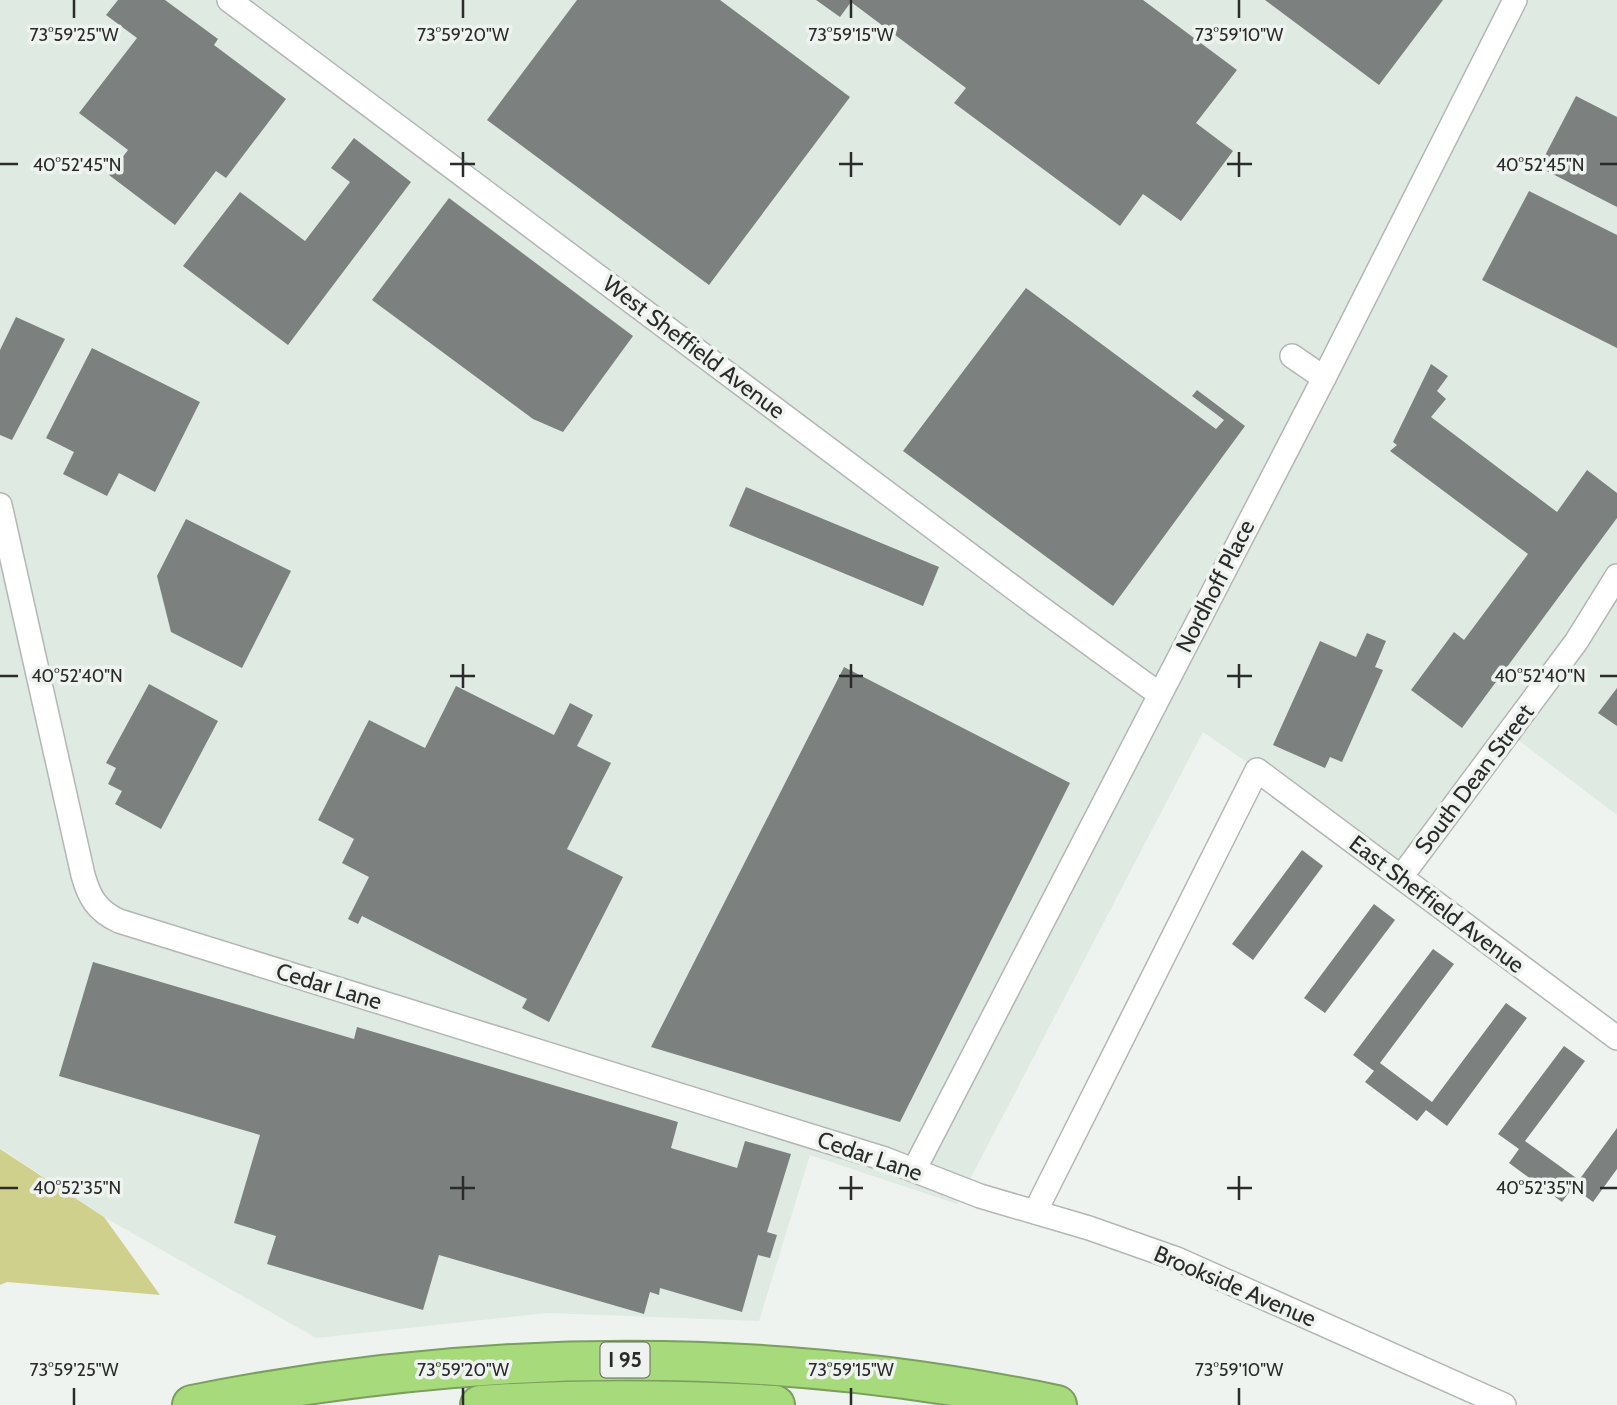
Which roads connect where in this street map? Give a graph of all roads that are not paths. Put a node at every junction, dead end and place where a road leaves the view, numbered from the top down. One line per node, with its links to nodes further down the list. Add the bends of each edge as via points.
1 (229, 0): 3 (street, West Sheffield Avenue)
2 (1515, 0): 5 (street, Nordhoff Place)
3 (254, 7): 8 (street, West Sheffield Avenue)
4 (1292, 356): 5 (street)
5 (1324, 378): 8 (street, Nordhoff Place)
6 (0, 505): 11 (street, Cedar Lane, via 83,875 91,899 103,913)
7 (1617, 576): 9 (street, South Dean Street, via 1576,642)
8 (1159, 694): 11 (street, Nordhoff Place)
9 (1401, 877): 10 (street, East Sheffield Avenue); 13 (street, East Sheffield Avenue, via 1257,770)
10 (1617, 1038)
11 (914, 1170): 12 (street, Cedar Lane)
12 (958, 1188): 13 (street, Brookside Avenue)
13 (1035, 1212): 18 (street, Brookside Avenue, via 1177,1259)
14 (192, 1405): 17 (highway, I 95, via 454,1366 652,1360 854,1372)
15 (480, 1405): 16 (highway, I 95, via 647,1400)
16 (775, 1405)
17 (1057, 1405)
18 (1504, 1405)

